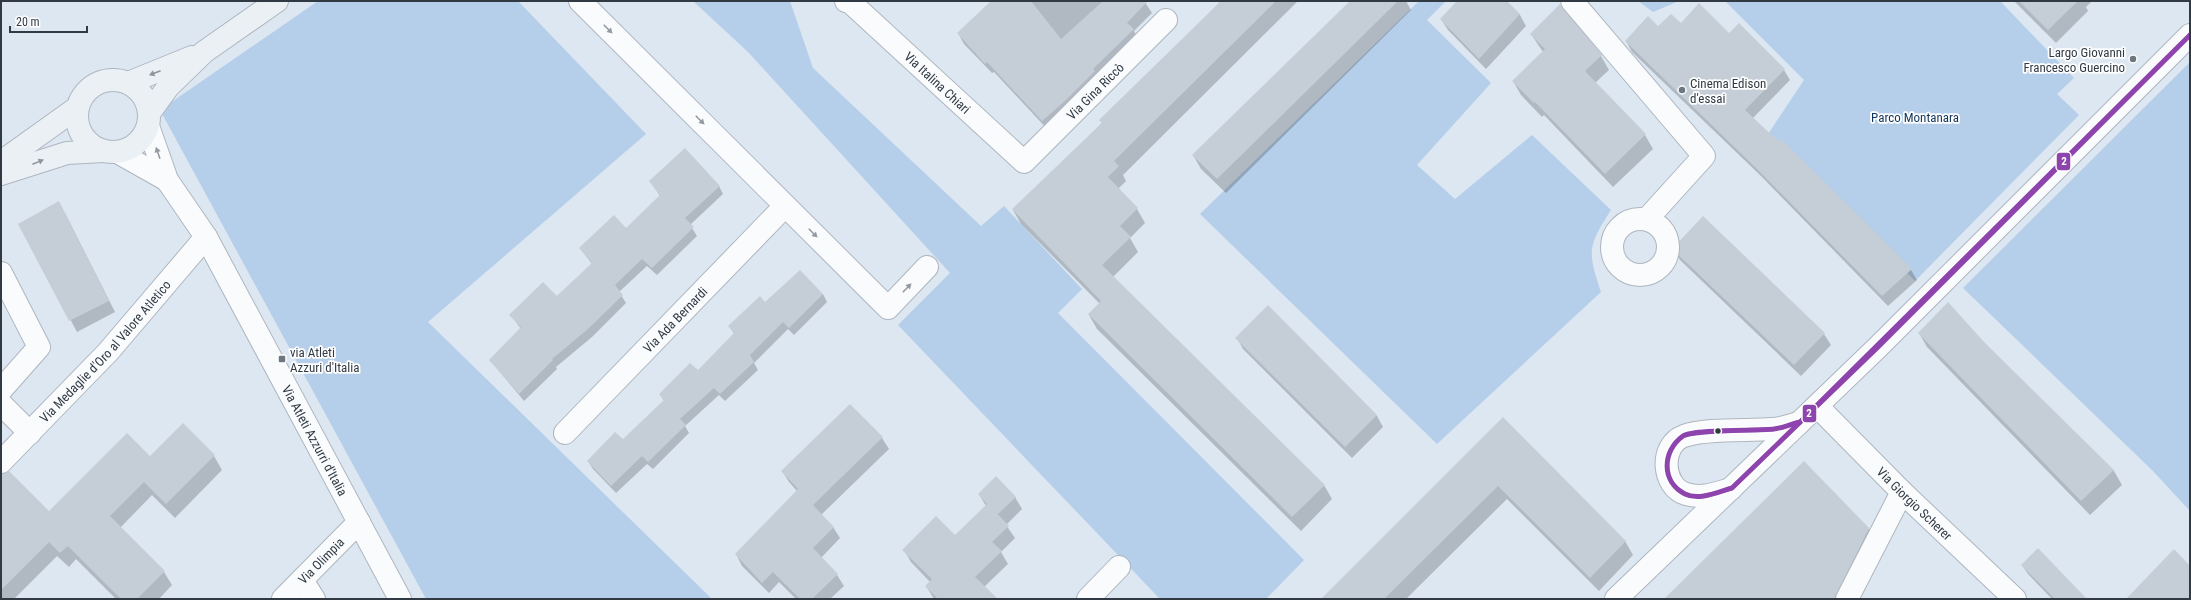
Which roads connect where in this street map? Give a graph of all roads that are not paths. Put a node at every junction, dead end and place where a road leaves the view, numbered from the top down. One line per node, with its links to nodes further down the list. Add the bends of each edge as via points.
1 (277, 1): 7 (street)
2 (580, 1): 16 (street, one-way to 16)
3 (849, 1): 13 (street, Via Italina Chiari)
4 (1572, 2): 17 (street, via 1704,156)
5 (1166, 20): 13 (street, Via Gina Riccò)
6 (2190, 35): 23 (street)
7 (204, 52): 8 (street, one-way to 8); 10 (street, via 168,87)
8 (128, 83): 9 (street, via 108,80 93,86 83,95); 10 (street, via 142,95)
9 (78, 106): 11 (street, via 79,128 87,140); 12 (street)
10 (149, 119): 11 (street, via 142,138 133,146); 15 (street, Via Atleti Azzurri d'Italia, one-way to 10)
11 (111, 152): 14 (street, one-way to 11, via 67,153); 15 (street, Via Atleti Azzurri d'Italia)
12 (1, 162)
13 (1024, 162)
14 (1, 174)
15 (167, 180): 18 (street, Via Atleti Azzurri d'Italia)
16 (785, 206): 19 (street, one-way to 19, via 888,308); 26 (street, Via Ada Bernardi)
17 (1646, 219)
18 (206, 237): 25 (street, Via Medaglie d'Oro al Valore Atletico, via 108,352); 30 (street, Via Atleti Azzurri d'Italia)
19 (927, 267)
20 (1, 273): 21 (street, via 38,347)
21 (1, 390)
22 (1, 404): 25 (street)
23 (1817, 406): 24 (street); 29 (street, Via Giorgio Scherer)
24 (1800, 422): 28 (street); 28 (street, via 1774,429 1697,433 1683,436 1674,444 1668,455 1666,467 1671,482 1685,494 1703,496)
25 (30, 433): 27 (street, Via Medaglie d'Oro al Valore Atletico)
26 (565, 433)
27 (1, 462)
28 (1732, 488): 34 (street)
29 (1902, 492): 33 (street, Via Giorgio Scherer); 39 (street)
30 (360, 522): 32 (street, Via Olimpia); 37 (street, Via Atleti Azzurri d'Italia)
31 (1119, 567): 38 (street)
32 (302, 580): 35 (street, Via Olimpia); 36 (street)
33 (1992, 590): 40 (street, Via Giorgio Scherer)
34 (1627, 595)
35 (283, 599)
36 (314, 599)
37 (400, 599)
38 (1088, 599)
39 (1847, 599)
40 (2015, 599)

